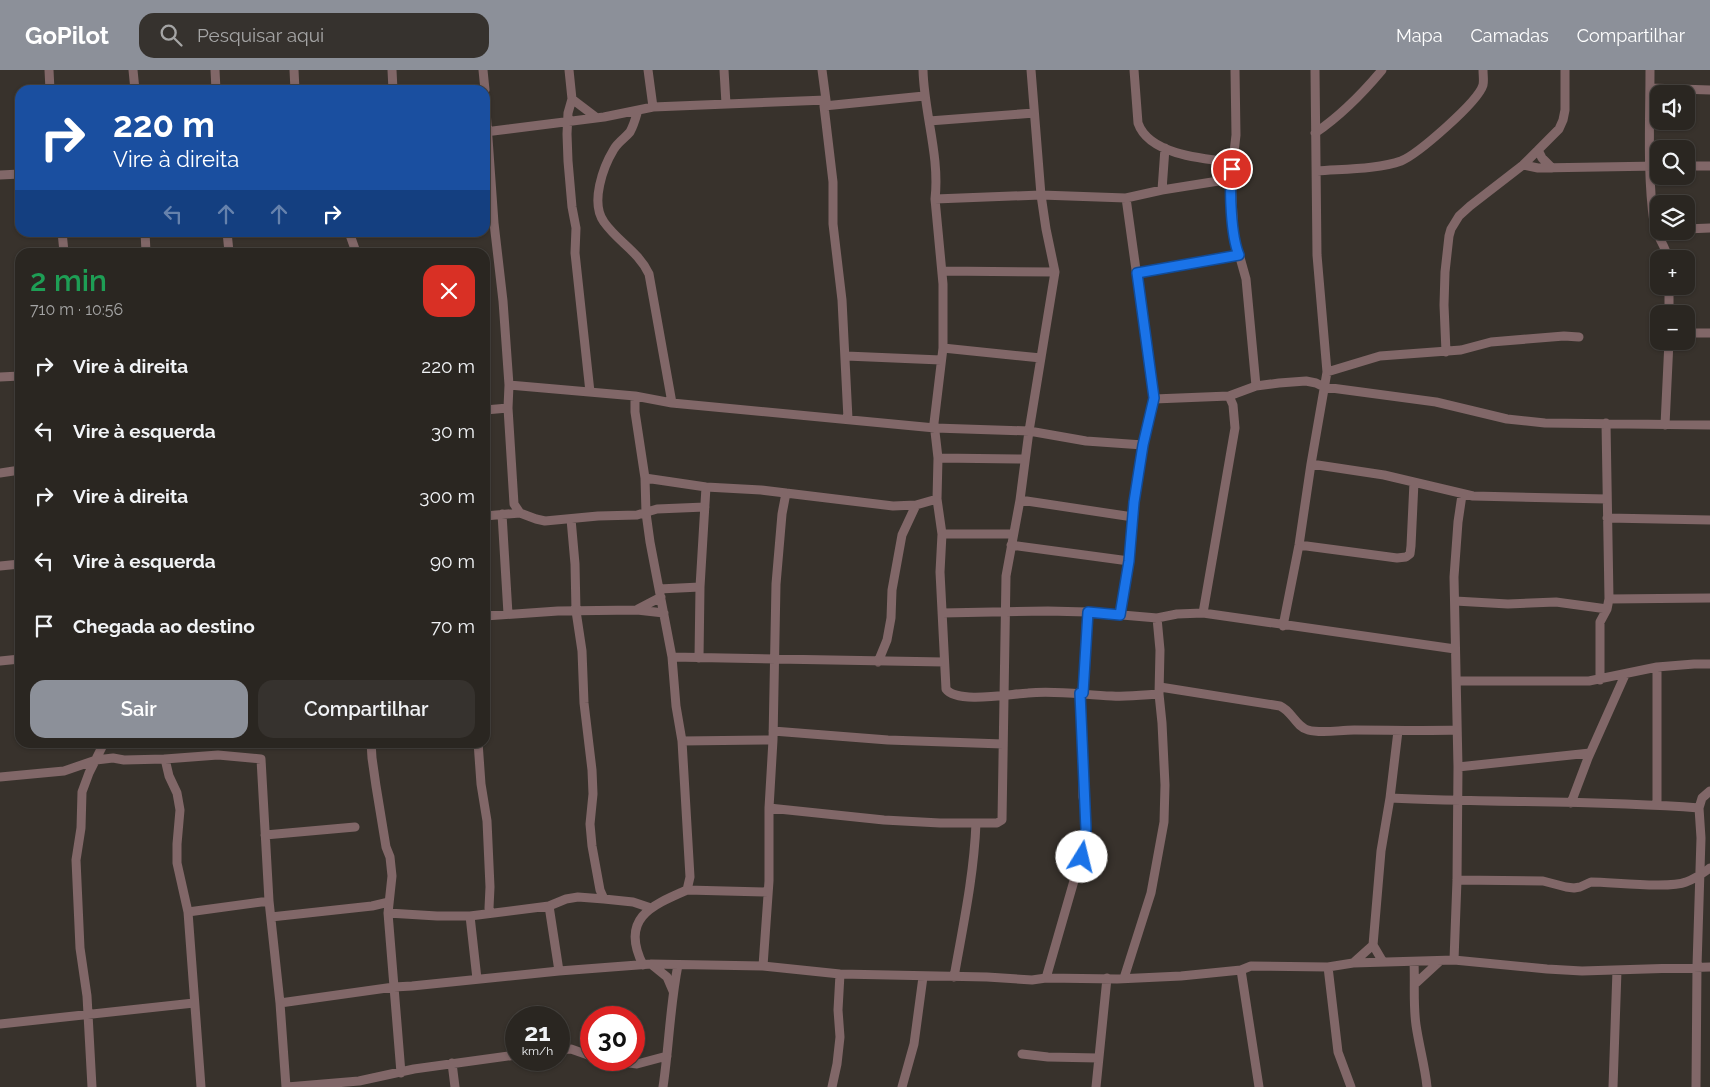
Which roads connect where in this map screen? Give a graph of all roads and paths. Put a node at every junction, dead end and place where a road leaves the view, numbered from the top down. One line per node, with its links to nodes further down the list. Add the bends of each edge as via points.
1 (49, 70): 20 (street)
2 (133, 70): 21 (street)
3 (215, 70): 22 (street)
4 (294, 70): 23 (street)
5 (392, 70): 24 (street)
6 (483, 70): 25 (street)
7 (569, 70): 30 (street)
8 (648, 70): 33 (street)
9 (724, 70): 32 (street)
10 (822, 70): 31 (street)
11 (923, 70): 29 (street)
12 (1031, 70): 35 (street)
13 (1134, 70): 41 (street, via 1140,131)
14 (1235, 70): 43 (street)
15 (1316, 70): 40 (street)
16 (1382, 70): 40 (street, via 1341,113)
17 (1483, 70): 49 (street, via 1483,86 1476,97 1444,129 1410,156 1366,167)
18 (1565, 70): 42 (street, via 1563,120)
19 (1650, 70): 26 (street)
20 (50, 85)
21 (134, 85)
22 (216, 85)
23 (295, 85)
24 (393, 85)
25 (484, 85)
26 (1650, 85)
27 (1695, 90): 28 (street)
28 (1710, 90)
29 (924, 96): 31 (street); 38 (street)
30 (572, 99): 36 (street); 37 (street)
31 (825, 103): 32 (street); 70 (street)
32 (726, 104): 33 (street)
33 (653, 107): 34 (street)
34 (638, 110): 36 (street); 83 (street, via 630,132 609,159 601,180 597,206 602,220 637,255 649,274)
35 (1034, 113): 38 (street); 55 (street)
36 (597, 118): 37 (street)
37 (568, 121): 39 (street); 79 (street, via 575,253)
38 (929, 121): 57 (street, via 935,158)
39 (490, 131)
40 (1315, 133): 49 (street)
41 (1165, 148): 43 (street, via 1189,156); 54 (street)
42 (1538, 150): 44 (street); 48 (street)
43 (1233, 162): 53 (street)
44 (1523, 165): 48 (street); 69 (street, via 1470,206 1451,229 1444,280)
45 (1650, 166): 48 (street)
46 (1695, 166): 47 (street)
47 (1710, 166)
48 (1552, 168)
49 (1317, 171): 73 (street, via 1317,254)
50 (15, 174): 51 (street)
51 (0, 175)
52 (490, 178): 76 (street)
53 (1231, 179): 54 (street); 60 (street, via 1234,236)
54 (1162, 190): 56 (street)
55 (1041, 195): 56 (street); 57 (street); 62 (street)
56 (1126, 198): 63 (street)
57 (935, 199): 61 (street)
58 (1710, 228): 59 (street)
59 (1695, 229)
60 (1239, 255): 63 (street); 77 (street, via 1246,279)
61 (942, 271): 62 (street); 67 (street)
62 (1055, 272): 71 (street)
63 (1137, 273): 82 (street)
64 (1695, 333): 65 (street)
65 (1710, 333)
66 (1579, 337): 69 (street, via 1491,342)
67 (944, 348): 71 (street); 72 (street)
68 (1669, 350): 88 (street)
69 (1446, 352): 73 (street, via 1380,356)
70 (846, 356): 72 (street); 86 (street)
71 (1041, 358): 91 (street)
72 (942, 360): 90 (street)
73 (1328, 372): 78 (street)
74 (15, 376): 75 (street)
75 (0, 377)
76 (509, 385): 79 (street); 84 (street)
77 (1256, 386): 78 (street, via 1306,381); 81 (street)
78 (1324, 387): 87 (street, via 1436,402 1507,419); 95 (street)
79 (590, 392): 80 (street)
80 (635, 396): 83 (street); 98 (street)
81 (1229, 396): 82 (street); 135 (street, via 1235,428)
82 (1154, 398): 92 (street)
83 (672, 403): 86 (street)
84 (508, 408): 85 (street); 106 (street)
85 (490, 410)
86 (848, 419): 90 (street)
87 (1606, 423): 88 (street); 104 (street)
88 (1665, 425): 89 (street)
89 (1710, 425)
90 (935, 428): 91 (street); 93 (street)
91 (1029, 431): 92 (street, via 1086,441); 94 (street)
92 (1143, 445): 113 (street)
93 (938, 458): 94 (street); 103 (street)
94 (1025, 459): 105 (street)
95 (1311, 464): 99 (street); 120 (street)
96 (15, 471): 97 (street)
97 (0, 473)
98 (645, 478): 100 (street); 111 (street)
99 (1414, 482): 102 (street); 120 (street, via 1411,546 1406,557)
100 (706, 487): 101 (street); 108 (street)
101 (786, 493): 107 (street, via 893,506); 144 (street, via 776,584)
102 (1462, 495): 104 (street); 127 (street, via 1455,549)
103 (937, 499): 107 (street); 117 (street)
104 (1607, 499): 114 (street)
105 (1020, 500): 113 (street); 118 (street)
106 (514, 504): 109 (street); 110 (street)
107 (916, 504): 147 (street, via 902,535 887,640)
108 (705, 507): 111 (street); 124 (street)
109 (504, 513): 110 (street); 112 (street); 136 (street)
110 (520, 513): 115 (street, via 540,520)
111 (646, 513): 115 (street); 125 (street)
112 (490, 515)
113 (1132, 517): 121 (street)
114 (1607, 518): 116 (street); 128 (street)
115 (571, 519): 130 (street)
116 (1710, 520)
117 (942, 534): 118 (street); 134 (street)
118 (1014, 534): 119 (street)
119 (1011, 544): 121 (street); 131 (street)
120 (1299, 544): 140 (street)
121 (1129, 561): 137 (street)
122 (15, 564): 123 (street)
123 (0, 566)
124 (700, 586): 125 (street); 143 (street)
125 (660, 593): 129 (street); 133 (street)
126 (1710, 598): 128 (street)
127 (1455, 601): 128 (street); 141 (street)
128 (1608, 604): 152 (street, via 1600,622)
129 (638, 610): 130 (street); 133 (street)
130 (576, 611): 136 (street); 187 (street, via 582,642 584,703 592,770 592,846)
131 (1005, 612): 132 (street); 134 (street); 156 (street)
132 (1088, 612): 137 (street); 155 (street)
133 (664, 613): 142 (street)
134 (942, 613): 148 (street)
135 (1203, 613): 139 (street); 140 (street)
136 (508, 614): 138 (street)
137 (1120, 615): 139 (street)
138 (490, 616)
139 (1157, 618): 154 (street)
140 (1283, 626): 141 (street)
141 (1455, 649): 153 (street)
142 (672, 657): 143 (street); 160 (street)
143 (699, 658): 144 (street)
144 (775, 658): 147 (street); 159 (street)
145 (15, 659): 146 (street)
146 (0, 661)
147 (878, 662): 148 (street)
148 (944, 662): 156 (street, via 949,694)
149 (1710, 664): 150 (street)
150 (1657, 667): 151 (street); 174 (street)
151 (1625, 675): 152 (street); 165 (street)
152 (1600, 680): 153 (street)
153 (1457, 681): 157 (street)
154 (1159, 690): 155 (street, via 1114,696); 158 (street, via 1280,706 1307,730); 219 (street, via 1164,822 1150,893)
155 (1082, 693): 156 (street); 217 (street, via 1084,846)
156 (1003, 696): 161 (street)
157 (1457, 730): 158 (street); 168 (street)
158 (1398, 731): 171 (street)
159 (773, 736): 160 (street); 161 (street); 175 (street)
160 (682, 741): 182 (street)
161 (1003, 744): 177 (street, via 1002,820)
162 (100, 748): 166 (street)
163 (371, 748): 189 (street, via 390,858)
164 (478, 748): 195 (street, via 487,821)
165 (1590, 753): 168 (street); 173 (street)
166 (96, 760): 167 (street); 169 (street, via 64,771); 226 (street, via 82,792 82,828 76,860)
167 (165, 760): 179 (street, via 218,756 260,759); 193 (street, via 180,810 177,863)
168 (1458, 767): 172 (street)
169 (0, 777)
170 (1710, 791): 176 (street, via 1702,798)
171 (1390, 798): 172 (street); 199 (street, via 1381,851)
172 (1458, 802): 173 (street); 183 (street)
173 (1571, 803): 174 (street)
174 (1657, 805): 176 (street)
175 (769, 808): 177 (street, via 884,820); 186 (street)
176 (1699, 808): 181 (street)
177 (976, 823): 216 (street, via 969,894)
178 (356, 827): 179 (street)
179 (264, 835): 188 (street)
180 (1710, 868): 181 (street)
181 (1701, 875): 183 (street, via 1685,883 1591,882 1574,888 1543,881); 208 (street)
182 (690, 877): 184 (street); 185 (street)
183 (1457, 880): 200 (street)
184 (687, 890): 185 (street); 192 (street)
185 (704, 890): 186 (street)
186 (768, 892): 207 (street)
187 (604, 898): 190 (street); 191 (street, via 578,897)
188 (269, 901): 193 (street); 197 (street)
189 (389, 902): 194 (street); 197 (street)
190 (633, 902): 192 (street); 198 (street)
191 (549, 906): 195 (street); 213 (street)
192 (651, 908): 198 (street)
193 (188, 912): 224 (street)
194 (388, 913): 196 (street); 222 (street)
195 (490, 913): 196 (street)
196 (470, 916): 220 (street)
197 (271, 917): 225 (street)
198 (640, 918): 205 (street, via 635,931 636,951)
199 (1373, 945): 201 (street); 204 (street)
200 (1454, 960): 203 (street); 212 (street, via 1547,970)
201 (1383, 962): 202 (street); 204 (street)
202 (1414, 962): 203 (street); 221 (street)
203 (1440, 962): 221 (street)
204 (1353, 963): 209 (street)
205 (647, 964): 206 (street); 213 (street); 223 (street, via 667,977)
206 (678, 965): 207 (street); 223 (street)
207 (763, 966): 214 (street)
208 (1697, 966): 210 (street); 212 (street); 248 (street)
209 (1328, 967): 211 (street, via 1251,966); 245 (street, via 1338,1052)
210 (1710, 967)
211 (1240, 970): 219 (street); 244 (street)
212 (1618, 970): 247 (street)
213 (558, 971): 220 (street)
214 (840, 974): 215 (street); 241 (street, via 840,1037)
215 (923, 977): 216 (street); 242 (street, via 914,1044)
216 (954, 977): 217 (street)
217 (1046, 978): 218 (street)
218 (1108, 978): 219 (street); 231 (street)
219 (1124, 978)
220 (477, 979): 222 (street)
221 (1415, 984): 246 (street, via 1416,1027)
222 (394, 987): 225 (street); 234 (street)
223 (673, 991): 229 (street)
224 (194, 1003): 226 (street); 237 (street)
225 (280, 1003): 238 (street)
226 (87, 1014): 227 (street); 236 (street)
227 (0, 1024)
228 (1022, 1054): 231 (street)
229 (667, 1056): 232 (street); 240 (street)
230 (505, 1057): 233 (street)
231 (1098, 1058): 243 (street)
232 (645, 1062)
233 (452, 1063): 234 (street); 239 (street)
234 (401, 1072): 235 (street)
235 (373, 1083): 238 (street)
236 (92, 1087)
237 (201, 1087)
238 (287, 1087)
239 (455, 1087)
240 (663, 1087)
241 (832, 1087)
242 (902, 1087)
243 (1096, 1087)
244 (1259, 1087)
245 (1351, 1087)
246 (1427, 1087)
247 (1613, 1087)
248 (1696, 1087)

